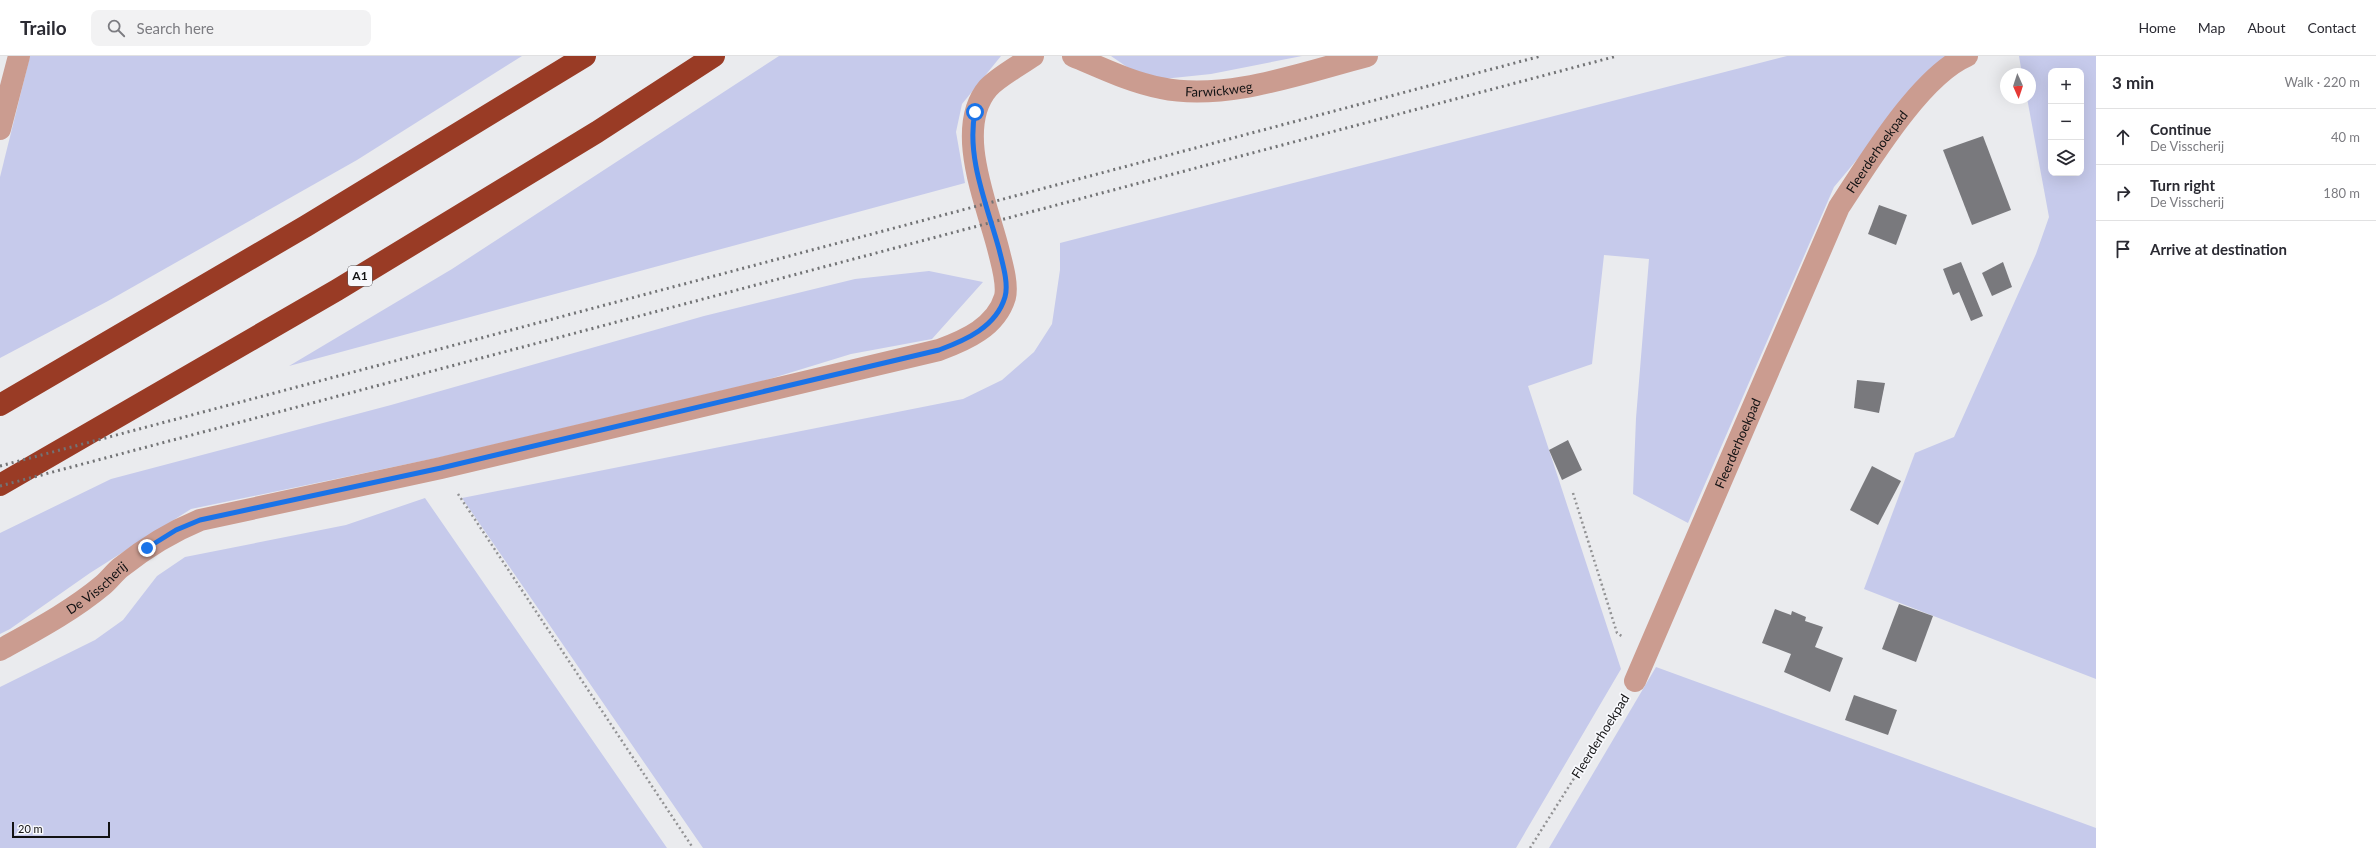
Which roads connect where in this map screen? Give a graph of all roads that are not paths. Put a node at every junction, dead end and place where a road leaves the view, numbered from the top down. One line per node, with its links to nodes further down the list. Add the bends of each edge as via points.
1 (19, 56): 8 (street)
2 (585, 56): 9 (highway, via 306,226)
3 (714, 56): 10 (highway, A1, via 597,132 337,290)
4 (1033, 56): 11 (street, De Visscherij, via 989,88 975,112 972,131 974,153 1003,268 1005,295 996,315 981,330 939,350 441,468 200,520 176,530 147,548 80,602)
5 (1073, 56): 6 (street, Farwickweg, via 1123,78 1163,89 1194,91 1257,84)
6 (1367, 56)
7 (1967, 56): 12 (street, Fleerderhoekpad, via 1942,72 1921,94 1886,137 1840,207)
8 (0, 129)
9 (0, 405)
10 (0, 485)
11 (0, 650)
12 (1635, 681)

